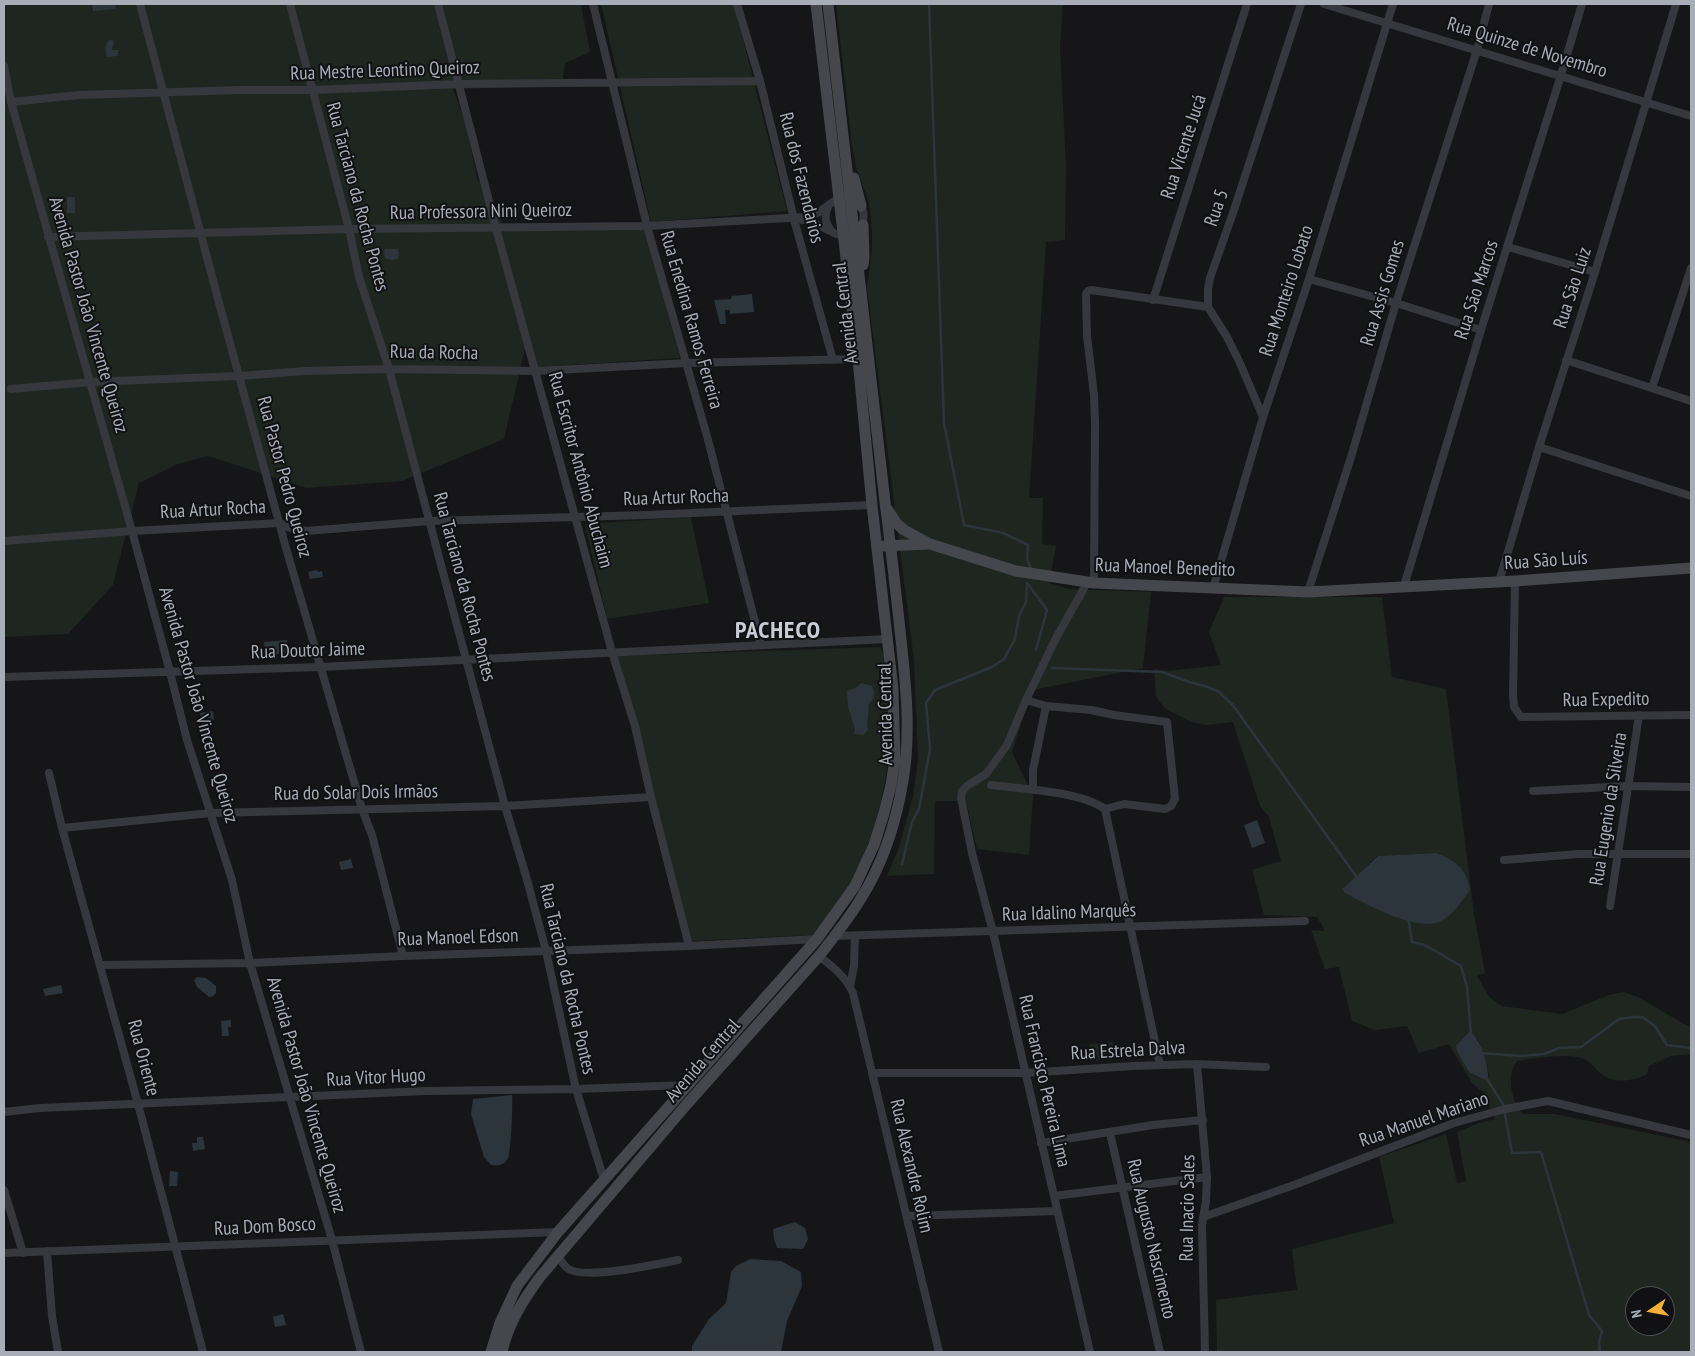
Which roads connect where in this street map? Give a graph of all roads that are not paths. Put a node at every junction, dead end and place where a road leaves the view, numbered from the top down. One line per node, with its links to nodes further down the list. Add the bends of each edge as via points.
1 (140, 4): 23 (street, Rua Pastor Pedro Queiroz)
2 (290, 4): 22 (street, Rua Tarciano da Rocha Pontes)
3 (438, 4): 21 (street, Rua Escritor Antônio Abuchaim)
4 (593, 4): 20 (street, Rua Enedina Ramos Ferreira)
5 (737, 4): 19 (street, Rua dos Fazendarios)
6 (816, 4): 29 (main road, Avenida Central, via 834,161)
7 (828, 4): 27 (main road, Avenida Central)
8 (1247, 4): 47 (street, Rua Vicente Jucá)
9 (1300, 4): 50 (street, Rua 5, via 1210,278)
10 (1324, 4): 15 (street, Rua Quinze de Novembro)
11 (1394, 4): 15 (street, Rua Monteiro Lobato)
12 (1489, 4): 16 (street, Rua Assis Gomes)
13 (1582, 4): 18 (street, Rua São Marcos)
14 (1676, 4): 25 (street, Rua São Luiz)
15 (1388, 24): 16 (street, Rua Quinze de Novembro); 44 (street, Rua Monteiro Lobato)
16 (1477, 50): 18 (street, Rua Quinze de Novembro); 49 (street, Rua Assis Gomes)
17 (4, 66): 24 (street, Avenida Pastor João Vincente Queiroz)
18 (1561, 75): 25 (street, Rua Quinze de Novembro); 40 (street, Rua São Marcos)
19 (760, 81): 20 (street, Rua Mestre Leontino Queiroz); 31 (street, Rua dos Fazendarios)
20 (612, 83): 21 (street, Rua Mestre Leontino Queiroz); 33 (street, Rua Enedina Ramos Ferreira)
21 (460, 84): 22 (street, Rua Mestre Leontino Queiroz); 34 (street, Rua Escritor Antônio Abuchaim)
22 (312, 90): 23 (street, Rua Mestre Leontino Queiroz); 35 (street, Rua Tarciano da Rocha Pontes)
23 (163, 93): 24 (street, Rua Mestre Leontino Queiroz); 37 (street, Rua Pastor Pedro Queiroz)
24 (11, 102): 39 (street, Avenida Pastor João Vincente Queiroz)
25 (1646, 102): 26 (street, Rua Quinze de Novembro); 43 (street, Rua São Luiz)
26 (1691, 116)
27 (845, 153): 28 (main road, Avenida Central); 30 (main road)
28 (850, 198): 29 (street); 30 (street); 38 (main road, Avenida Central)
29 (834, 202): 31 (street, via 811,216); 36 (street, via 825,215); 38 (main road, Avenida Central)
30 (861, 206): 32 (street)
31 (794, 218): 33 (street, Rua Professora Nini Queiroz); 36 (street); 53 (street, Rua dos Fazendarios)
32 (863, 225): 38 (street); 45 (main road)
33 (647, 226): 34 (street, Rua Professora Nini Queiroz); 55 (street, Rua Enedina Ramos Ferreira)
34 (496, 228): 35 (street, Rua Professora Nini Queiroz); 57 (street, Rua Escritor Antônio Abuchaim)
35 (349, 229): 37 (street, Rua Professora Nini Queiroz); 56 (street, Rua Tarciano da Rocha Pontes, via 359,277)
36 (831, 231): 38 (street); 41 (main road)
37 (200, 232): 39 (street, Rua Professora Nini Queiroz); 58 (street, Rua Pastor Pedro Queiroz)
38 (848, 235): 41 (main road, Avenida Central); 45 (main road, Avenida Central)
39 (48, 237): 59 (street, Avenida Pastor João Vincente Queiroz)
40 (1508, 246): 43 (street); 51 (street, Rua São Marcos)
41 (845, 253): 52 (main road, Avenida Central)
42 (1691, 268): 46 (street)
43 (1595, 272): 54 (street, Rua São Luiz)
44 (1309, 279): 49 (street); 63 (street, Rua Monteiro Lobato)
45 (861, 290): 67 (main road, Avenida Central)
46 (1682, 297): 48 (street); 60 (street)
47 (1154, 300): 50 (street); 82 (street, via 1091,290 1086,294 1095,424)
48 (1691, 300)
49 (1396, 303): 51 (street); 85 (street, Rua Assis Gomes)
50 (1208, 307): 63 (street, via 1227,337)
51 (1481, 330): 83 (street, Rua São Marcos)
52 (858, 359): 53 (street, Rua da Rocha); 66 (main road, Avenida Central)
53 (833, 360): 55 (street, Rua da Rocha)
54 (1566, 360): 60 (street); 64 (street, Rua São Luiz)
55 (686, 364): 57 (street, Rua da Rocha); 68 (street, Rua Enedina Ramos Ferreira)
56 (389, 369): 57 (street, Rua da Rocha); 58 (street, Rua da Rocha); 70 (street, Rua Tarciano da Rocha Pontes)
57 (537, 371): 69 (street, Rua Escritor Antônio Abuchaim)
58 (239, 376): 59 (street, Rua da Rocha); 71 (street, Rua Pastor Pedro Queiroz)
59 (91, 382): 61 (street, Rua da Rocha); 72 (street, Avenida Pastor João Vincente Queiroz)
60 (1652, 388): 62 (street)
61 (11, 389)
62 (1691, 402)
63 (1263, 417): 84 (street, Rua Monteiro Lobato)
64 (1539, 447): 65 (street); 81 (street, Rua São Luiz)
65 (1691, 496)
66 (872, 505): 68 (street, Rua Artur Rocha); 77 (main road, Avenida Central)
67 (886, 506): 74 (main road, Rua Manoel Benedito, via 904,530); 76 (main road, Avenida Central)
68 (726, 512): 69 (street, Rua Artur Rocha); 87 (street, Rua Enedina Ramos Ferreira)
69 (577, 518): 70 (street, Rua Artur Rocha); 88 (street, Rua Escritor Antônio Abuchaim)
70 (430, 521): 71 (street, Rua Artur Rocha, via 306,531); 89 (street, Rua Tarciano da Rocha Pontes)
71 (280, 523): 72 (street, Rua Artur Rocha); 90 (street, Rua Pastor Pedro Queiroz)
72 (132, 531): 73 (street, Rua Artur Rocha); 91 (street, Avenida Pastor João Vincente Queiroz)
73 (4, 541)
74 (930, 544): 75 (main road, Rua Manoel Benedito); 82 (main road, Rua Manoel Benedito, via 1016,571)
75 (914, 545): 76 (main road, Rua Manoel Benedito); 78 (main road, via 901,551)
76 (891, 546): 77 (main road, Rua Manoel Benedito); 78 (main road, Avenida Central)
77 (877, 547): 86 (main road, Avenida Central)
78 (893, 562): 116 (main road, Avenida Central, via 908,738 903,780 884,854 859,903)
79 (1691, 568): 80 (main road, Rua São Luís)
80 (1515, 581): 81 (main road, Rua São Luís); 96 (street, Rua Expedito, via 1513,696 1514,707 1521,717)
81 (1499, 582): 83 (main road, Rua São Luís)
82 (1090, 583): 84 (main road, Rua Manoel Benedito); 93 (street, via 1056,638)
83 (1404, 586): 85 (main road, Rua Manoel Benedito)
84 (1213, 589): 85 (main road, Rua Manoel Benedito)
85 (1308, 592)
86 (888, 639): 87 (street, Rua Doutor Jaime); 118 (main road, Avenida Central, via 895,760 891,785 874,845 855,886)
87 (761, 645): 88 (street, Rua Doutor Jaime)
88 (612, 652): 89 (street, Rua Doutor Jaime); 103 (street, Rua Escritor Antônio Abuchaim, via 635,726)
89 (467, 660): 90 (street, Rua Doutor Jaime); 104 (street, Rua Tarciano da Rocha Pontes)
90 (320, 667): 91 (street, Rua Doutor Jaime); 105 (street, Rua Pastor Pedro Queiroz)
91 (170, 672): 92 (street, Rua Doutor Jaime); 107 (street, Avenida Pastor João Vincente Queiroz, via 187,740)
92 (4, 677)
93 (1026, 700): 94 (street); 115 (street, Rua Francisco Pereira Lima, via 1007,745 986,774 962,791 964,817)
94 (1046, 706): 101 (street, via 1033,770); 106 (street, via 1167,722 1175,799 1171,806 1165,809 1124,804)
95 (1691, 715): 96 (street, Rua Expedito)
96 (1639, 716): 99 (street, Rua Eugenio da Silveira)
97 (48, 773): 108 (street, Rua Oriente)
98 (991, 785): 101 (street)
99 (1629, 786): 100 (street); 102 (street); 109 (street, Rua Eugenio da Silveira)
100 (1691, 787)
101 (1033, 790): 106 (street, via 1070,794)
102 (1532, 791)
103 (651, 797): 104 (street, Rua do Solar Dois Irmãos); 119 (street, Rua Escritor Antônio Abuchaim)
104 (505, 806): 105 (street, Rua do Solar Dois Irmãos); 120 (street, Rua Tarciano da Rocha Pontes)
105 (362, 809): 107 (street, Rua do Solar Dois Irmãos); 121 (street, Rua Pastor Pedro Queiroz, via 372,835)
106 (1105, 809): 114 (street)
107 (211, 813): 108 (street, Rua do Solar Dois Irmãos); 123 (street, Avenida Pastor João Vincente Queiroz, via 232,880)
108 (62, 828): 124 (street, Rua Oriente)
109 (1618, 854): 110 (street); 111 (street); 112 (street, Rua Eugenio da Silveira)
110 (1691, 854)
111 (1504, 860)
112 (1610, 906)
113 (1305, 921): 114 (street, Rua Idalino Marquês)
114 (1131, 926): 115 (street, Rua Idalino Marquês); 127 (street)
115 (992, 932): 117 (street, Rua Idalino Marquês); 130 (street, Rua Francisco Pereira Lima)
116 (834, 936): 117 (street, Rua Idalino Marquês); 122 (main road, Avenida Central)
117 (855, 936): 125 (street, Rua Alexandre Rolim)
118 (817, 939): 119 (street, Rua Manoel Edson); 131 (main road, Avenida Central)
119 (689, 946): 120 (street, Rua Manoel Edson)
120 (546, 951): 121 (street, Rua Manoel Edson); 132 (street, Rua Tarciano da Rocha Pontes)
121 (403, 956): 123 (street, Rua Manoel Edson)
122 (819, 956): 125 (street, Rua Alexandre Rolim, via 836,969); 154 (main road, Avenida Central)
123 (250, 963): 124 (street, Rua Manoel Edson); 133 (street, Avenida Pastor João Vincente Queiroz)
124 (100, 966): 134 (street, Rua Oriente)
125 (850, 987): 129 (street, Rua Alexandre Rolim)
126 (1197, 1064): 127 (street, Rua Estrela Dalva); 128 (street, Rua Estrela Dalva); 136 (street, Rua Inacio Sales)
127 (1160, 1065): 130 (street, Rua Estrela Dalva)
128 (1266, 1067)
129 (872, 1073): 130 (street, Rua Estrela Dalva); 146 (street, Rua Alexandre Rolim)
130 (1025, 1073): 139 (street, Rua Francisco Pereira Lima)
131 (690, 1085): 132 (street, Rua Vitor Hugo); 141 (main road, Avenida Central)
132 (576, 1089): 133 (street, Rua Vitor Hugo, via 426,1091); 141 (street, Rua Tarciano da Rocha Pontes)
133 (290, 1098): 134 (street, Rua Vitor Hugo); 149 (street, Avenida Pastor João Vincente Queiroz)
134 (138, 1104): 135 (street, Rua Vitor Hugo); 150 (street, Rua Oriente)
135 (4, 1112)
136 (1203, 1120): 137 (street); 140 (street, Rua Inacio Sales)
137 (1110, 1133): 139 (street); 142 (street, Rua Augusto Nascimento)
138 (1691, 1135): 147 (street, Rua Manuel Mariano, via 1548,1101 1454,1123)
139 (1041, 1143): 144 (street, Rua Francisco Pereira Lima)
140 (1207, 1177): 142 (street); 147 (street, Rua Inacio Sales)
141 (604, 1180): 148 (main road, Avenida Central)
142 (1124, 1187): 144 (street); 163 (street, Rua Augusto Nascimento)
143 (4, 1190): 153 (street)
144 (1054, 1196): 145 (street, Rua Francisco Pereira Lima)
145 (1057, 1211): 146 (street); 162 (street, Rua Francisco Pereira Lima)
146 (907, 1216): 161 (street, Rua Alexandre Rolim)
147 (1203, 1218): 164 (street, Rua Inacio Sales)
148 (558, 1232): 149 (street, Rua Dom Bosco); 159 (main road, Avenida Central, via 518,1286 500,1323)
149 (332, 1240): 150 (street, Rua Dom Bosco); 158 (street, Avenida Pastor João Vincente Queiroz)
150 (175, 1247): 151 (street, Rua Dom Bosco); 157 (street, Rua Oriente)
151 (47, 1251): 153 (street, Rua Dom Bosco); 156 (street)
152 (4, 1253): 153 (street, Rua Dom Bosco)
153 (23, 1253)
154 (558, 1255): 155 (street, via 566,1268 592,1272 628,1270); 160 (main road, Avenida Central, via 523,1301)
155 (678, 1260)
156 (58, 1352)
157 (203, 1352)
158 (361, 1352)
159 (491, 1352)
160 (502, 1352)
161 (938, 1352)
162 (1090, 1352)
163 (1160, 1352)
164 (1205, 1352)

